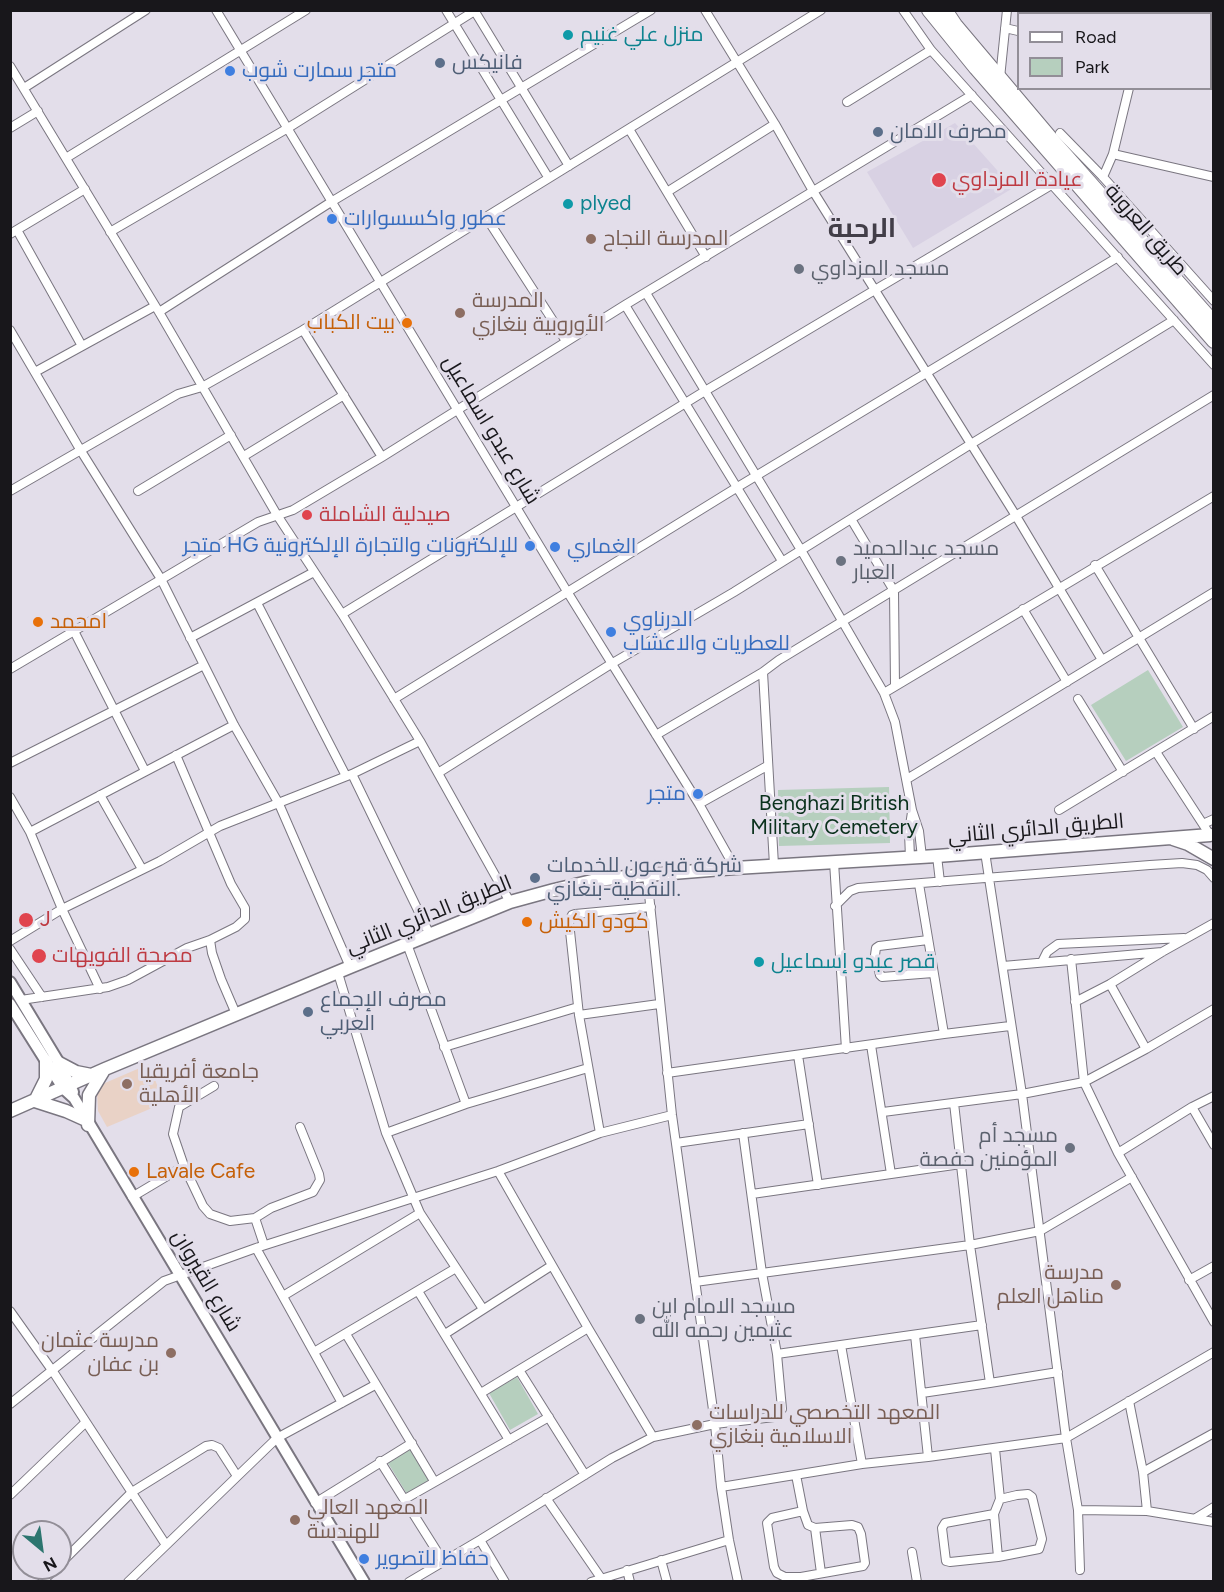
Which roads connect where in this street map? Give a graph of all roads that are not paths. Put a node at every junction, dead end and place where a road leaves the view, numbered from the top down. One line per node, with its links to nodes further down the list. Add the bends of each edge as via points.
1 (146, 10): 21 (street)
2 (216, 10): 16 (street, شارع عبدو اسماعيل)
3 (306, 10): 16 (street)
4 (446, 10): 13 (street)
5 (651, 10): 22 (street)
6 (705, 10): 18 (street)
7 (821, 10): 18 (street)
8 (903, 10): 17 (street)
9 (930, 10): 40 (highway, طريق العروبة, via 964,55)
10 (945, 10): 20 (highway, طريق العروبة)
11 (1007, 10): 14 (street)
12 (475, 11): 13 (street); 22 (street)
13 (454, 24): 25 (street); 30 (street)
14 (1005, 28): 15 (street); 20 (street)
15 (1017, 31)
16 (240, 50): 30 (street, شارع عبدو اسماعيل); 34 (street)
17 (931, 50): 24 (street); 26 (street)
18 (737, 62): 28 (street); 31 (street)
19 (10, 66): 21 (street)
20 (1000, 78): 57 (highway, طريق العروبة)
21 (24, 88): 27 (street)
22 (523, 88): 25 (street); 35 (street)
23 (1129, 90): 33 (street)
24 (972, 95): 39 (street); 42 (street)
25 (501, 102): 36 (street); 44 (street)
26 (848, 102)
27 (38, 111): 29 (street); 34 (street)
28 (776, 124): 42 (street); 43 (street)
29 (10, 128)
30 (288, 128): 44 (street, شارع عبدو اسماعيل); 47 (street)
31 (628, 129): 35 (street); 43 (street)
32 (1060, 133): 37 (street)
33 (1113, 154): 37 (street); 38 (street)
34 (66, 158): 41 (street)
35 (569, 166): 36 (street)
36 (548, 177): 45 (street)
37 (1103, 177): 53 (street)
38 (1214, 177)
39 (1053, 183): 40 (street); 49 (street); 51 (street)
40 (1077, 184): 62 (highway, طريق العروبة)
41 (85, 189): 46 (street); 47 (street)
42 (813, 191): 48 (street); 51 (street)
43 (667, 192): 48 (street)
44 (331, 202): 50 (street, شارع عبدو اسماعيل); 55 (street)
45 (486, 217): 50 (street); 61 (street)
46 (14, 232): 63 (street)
47 (110, 232): 55 (street)
48 (706, 257): 52 (street)
49 (1118, 257): 56 (street); 66 (street)
50 (380, 283): 59 (street); 72 (street, شارع عبدو اسماعيل)
51 (875, 289): 66 (street); 68 (street)
52 (646, 293): 54 (street); 68 (street)
53 (1214, 301)
54 (625, 305): 61 (street); 71 (street)
55 (157, 309): 63 (street); 67 (street)
56 (1174, 321): 64 (street); 74 (street)
57 (1214, 323)
58 (10, 330): 60 (street)
59 (303, 330): 67 (street); 69 (street)
60 (13, 340): 65 (street)
61 (566, 341): 72 (street)
62 (1214, 341)
63 (82, 346): 65 (street)
64 (1214, 364)
65 (35, 372): 75 (street)
66 (926, 372): 74 (street); 78 (street)
67 (202, 387): 73 (street); 75 (street, via 178,394)
68 (705, 391): 71 (street); 78 (street)
69 (344, 395): 76 (street); 77 (street)
70 (1214, 395): 85 (street)
71 (684, 403): 79 (street); 83 (street)
72 (456, 410): 77 (street); 83 (street, شارع عبدو اسماعيل)
73 (231, 435): 76 (street); 81 (street)
74 (971, 444): 85 (street); 86 (street)
75 (81, 451): 80 (street); 91 (street)
76 (244, 456): 84 (street)
77 (382, 457): 84 (street, via 293,510)
78 (756, 477): 79 (street); 87 (street)
79 (736, 488): 88 (street); 95 (street)
80 (10, 491)
81 (138, 491)
82 (1214, 496): 89 (street)
83 (516, 506): 95 (street, شارع عبدو اسماعيل); 98 (street)
84 (277, 515): 90 (street); 91 (street, via 262,519)
85 (1016, 516): 92 (street); 93 (street)
86 (851, 519): 87 (street); 93 (street)
87 (801, 550): 88 (street); 99 (street)
88 (782, 561): 104 (street)
89 (1095, 565): 92 (street); 102 (street)
90 (314, 572): 96 (street); 98 (street)
91 (161, 579): 100 (street); 101 (street)
92 (1059, 588): 97 (street); 103 (street)
93 (894, 591): 99 (street); 109 (street)
94 (1214, 592): 102 (street)
95 (568, 593): 104 (street, شارع عبدو اسماعيل); 111 (street)
96 (256, 603): 101 (street); 126 (street)
97 (1023, 609): 108 (street); 109 (street)
98 (342, 614): 111 (street)
99 (843, 621): 107 (street); 110 (street)
100 (74, 631): 106 (street); 113 (street)
101 (190, 638): 105 (street)
102 (1138, 638): 103 (street); 116 (street)
103 (1102, 660): 108 (street)
104 (611, 664): 117 (street, شارع عبدو اسماعيل); 125 (street)
105 (204, 665): 113 (street); 115 (street)
106 (10, 669)
107 (763, 672): 117 (street); 122 (street)
108 (1067, 681): 127 (street)
109 (895, 686): 110 (street)
110 (884, 693): 127 (street, via 895,722)
111 (394, 699): 118 (street)
112 (1078, 699): 124 (street)
113 (113, 711): 121 (street); 123 (street)
114 (1214, 716): 116 (street)
115 (234, 725): 120 (street); 130 (street)
116 (1194, 729): 119 (street)
117 (656, 735): 131 (street, شارع عبدو اسماعيل)
118 (420, 741): 125 (street); 126 (street)
119 (1156, 752): 124 (street); 137 (street)
120 (176, 755): 123 (street); 136 (street)
121 (10, 763)
122 (767, 766): 131 (street); 144 (street)
123 (145, 771): 128 (street)
124 (1123, 772): 133 (street)
125 (438, 773): 152 (street)
126 (349, 775): 130 (street); 157 (street)
127 (907, 779): 132 (street)
128 (100, 795): 135 (street); 146 (street)
129 (10, 797): 135 (street)
130 (279, 804): 136 (street); 168 (street)
131 (699, 804): 145 (street, شارع عبدو اسماعيل)
132 (912, 810): 141 (street, via 909,832); 141 (street, via 919,831)
133 (1059, 810)
134 (1214, 819): 137 (street)
135 (30, 832): 155 (street)
136 (208, 832): 146 (street); 159 (street, via 245,908 245,919)
137 (1209, 833): 138 (main road, الطريق الدائري الثاني)
138 (1169, 837): 139 (main road, الطريق الدائري الثاني); 142 (main road)
139 (985, 852): 140 (main road, الطريق الدائري الثاني); 148 (street)
140 (937, 856): 141 (main road, الطريق الدائري الثاني); 150 (street)
141 (916, 857): 143 (main road, الطريق الدائري الثاني)
142 (1214, 859)
143 (834, 862): 144 (main road, الطريق الدائري الثاني); 153 (street)
144 (774, 866): 145 (main road, الطريق الدائري الثاني)
145 (735, 868): 147 (main road, الطريق الدائري الثاني)
146 (142, 869): 155 (street)
147 (647, 875): 152 (main road, الطريق الدائري الثاني, via 596,880); 154 (street)
148 (990, 877): 149 (street, via 1182,863 1197,865); 150 (street); 167 (street)
149 (1214, 878)
150 (940, 882): 151 (street)
151 (920, 885): 153 (street, via 858,888); 160 (street)
152 (510, 902): 157 (main road, الطريق الدائري الثاني)
153 (835, 906): 185 (street)
154 (651, 907): 177 (street); 179 (street, via 572,915 568,922)
155 (62, 909): 161 (street); 173 (street)
156 (1214, 923): 158 (street)
157 (430, 935): 162 (main road, الطريق الدائري الثاني)
158 (1188, 937): 164 (street); 166 (street, via 1058,944)
159 (210, 940): 173 (street, via 128,980); 180 (street)
160 (928, 940): 170 (street); 170 (street, via 879,946 874,955 882,977)
161 (10, 941)
162 (407, 944): 168 (main road, الطريق الدائري الثاني); 184 (street)
163 (10, 948): 174 (street)
164 (1162, 952): 165 (street); 172 (street)
165 (1071, 959): 166 (street); 176 (street)
166 (1042, 962): 167 (street)
167 (1003, 966): 181 (street)
168 (350, 967): 169 (main road, الطريق الدائري الثاني)
169 (338, 973): 180 (main road, الطريق الدائري الثاني); 209 (street)
170 (933, 973): 182 (street)
171 (10, 982): 175 (main road)
172 (1110, 984): 176 (street); 186 (street)
173 (100, 989): 174 (street)
174 (42, 997): 175 (street)
175 (16, 1002): 188 (main road); 189 (main road)
176 (1075, 1002): 194 (street)
177 (659, 1004): 179 (street); 192 (street)
178 (1213, 1010): 186 (street)
179 (578, 1011): 184 (street); 190 (street)
180 (236, 1014): 191 (main road, الطريق الدائري الثاني)
181 (1011, 1026): 182 (street); 197 (street)
182 (944, 1034): 183 (street)
183 (871, 1045): 185 (street); 204 (street)
184 (444, 1047): 201 (street)
185 (846, 1048): 187 (street)
186 (1146, 1049): 194 (street)
187 (798, 1055): 192 (street); 207 (street)
188 (46, 1061): 195 (main road); 199 (main road, via 46,1079)
189 (59, 1063): 193 (main road); 195 (main road)
190 (588, 1068): 201 (street); 210 (street)
191 (105, 1069): 193 (main road, الطريق الدائري الثاني); 206 (main road, via 89,1095)
192 (667, 1073): 205 (street)
193 (91, 1075): 195 (main road, الطريق الدائري الثاني)
194 (1084, 1082): 197 (street); 214 (street)
195 (67, 1086): 199 (main road, الطريق الدائري الثاني); 206 (main road, شارع القيروان)
196 (214, 1086): 216 (street, via 179,1107 173,1134)
197 (1022, 1094): 200 (street); 226 (street)
198 (1214, 1096): 202 (street)
199 (35, 1101): 203 (main road, الطريق الدائري الثاني); 206 (main road)
200 (954, 1102): 204 (street); 215 (street)
201 (466, 1104): 209 (street)
202 (1192, 1107): 213 (street); 214 (street)
203 (10, 1111)
204 (883, 1112): 218 (street)
205 (672, 1115): 210 (street); 212 (street)
206 (87, 1122): 222 (main road, شارع القيروان)
207 (809, 1124): 211 (street); 220 (street)
208 (300, 1128): 225 (street, via 319,1174 318,1187)
209 (386, 1133): 223 (street)
210 (600, 1133): 217 (street)
211 (743, 1133): 212 (street); 221 (street)
212 (676, 1143): 235 (street)
213 (1214, 1145)
214 (1118, 1153): 219 (street)
215 (962, 1164): 218 (street); 227 (street)
216 (184, 1166): 222 (street); 225 (street, via 210,1214 230,1221)
217 (498, 1171): 223 (street); 229 (street)
218 (891, 1173): 220 (street)
219 (1132, 1177): 226 (street); 234 (street)
220 (818, 1185): 221 (street)
221 (752, 1194): 232 (street)
222 (132, 1197): 233 (main road, شارع القيروان)
223 (414, 1199): 224 (street); 228 (street)
224 (420, 1213): 231 (street); 237 (street)
225 (255, 1218): 228 (street)
226 (1040, 1232): 227 (street); 252 (street)
227 (970, 1245): 232 (street); 241 (street)
228 (260, 1247): 233 (street); 237 (street)
229 (551, 1266): 238 (street); 242 (street)
230 (1214, 1266): 234 (street)
231 (456, 1268): 236 (street); 238 (street)
232 (762, 1273): 235 (street); 249 (street)
233 (180, 1274): 250 (street, via 147,1293); 265 (main road, شارع القيروان)
234 (1189, 1280): 240 (street)
235 (695, 1282): 262 (street)
236 (418, 1291): 243 (street); 244 (street)
237 (283, 1296): 247 (street)
238 (483, 1310): 244 (street)
239 (10, 1311): 250 (street)
240 (1214, 1322)
241 (982, 1325): 245 (street); 253 (street)
242 (588, 1328): 251 (street); 264 (street)
243 (346, 1334): 247 (street); 254 (street)
244 (445, 1334): 255 (street)
245 (915, 1335): 246 (street); 256 (street)
246 (841, 1345): 249 (street); 272 (street)
247 (314, 1352): 258 (street)
248 (1214, 1352): 257 (street)
249 (777, 1354): 262 (street, via 782,1409 779,1413 770,1418)
250 (52, 1370): 259 (street); 261 (street)
251 (519, 1370): 255 (street); 260 (street)
252 (1058, 1372): 253 (street); 266 (street)
253 (990, 1383): 256 (street)
254 (375, 1385): 258 (street); 268 (street)
255 (481, 1393): 267 (street)
256 (922, 1393): 270 (street)
257 (1129, 1401): 266 (street); 273 (street)
258 (342, 1403): 265 (street)
259 (10, 1404)
260 (549, 1417): 267 (street); 274 (street)
261 (86, 1422): 279 (street); 280 (street)
262 (715, 1424): 264 (street); 278 (street)
263 (1214, 1433): 273 (street)
264 (654, 1437): 274 (street)
265 (277, 1438): 276 (street); 284 (main road, شارع القيروان)
266 (1066, 1438): 269 (street); 286 (street)
267 (509, 1440): 277 (street)
268 (412, 1443): 271 (street); 277 (street)
269 (995, 1449): 270 (street); 283 (street)
270 (928, 1457): 272 (street)
271 (381, 1461): 282 (street); 284 (street)
272 (862, 1464): 275 (street)
273 (1143, 1472): 288 (street)
274 (585, 1475): 281 (street)
275 (796, 1475): 278 (street); 287 (street)
276 (237, 1476): 279 (street, via 219,1448 212,1445); 295 (street)
277 (434, 1481): 282 (street)
278 (721, 1487): 294 (street)
279 (132, 1492): 295 (street); 296 (street)
280 (10, 1495)
281 (546, 1498): 293 (street); 304 (street)
282 (405, 1499): 300 (street)
283 (1000, 1499): 289 (street); 298 (street, via 1017,1494 1032,1497 1042,1539 1037,1550)
284 (315, 1503): 306 (main road, شارع القيروان)
285 (1214, 1506): 290 (street)
286 (1078, 1510): 288 (street); 302 (street)
287 (803, 1511): 292 (street, via 808,1525); 303 (street, via 772,1518 767,1523 774,1567 785,1577)
288 (1147, 1511): 290 (street)
289 (994, 1514): 298 (street); 298 (street, via 948,1521 942,1528 948,1562)
290 (1196, 1518): 291 (street)
291 (1214, 1522)
292 (815, 1528): 303 (street); 303 (street, via 858,1527 865,1563)
293 (480, 1540): 300 (street); 308 (street)
294 (729, 1540): 299 (street); 312 (street)
295 (166, 1545): 305 (street)
296 (72, 1552)
297 (912, 1552): 313 (street)
298 (998, 1557)
299 (661, 1560): 301 (street); 311 (street)
300 (444, 1561): 307 (street)
301 (627, 1570): 304 (street); 310 (street)
302 (1080, 1570)
303 (821, 1573)
304 (601, 1578): 309 (street)
305 (128, 1581)
306 (363, 1581)
307 (409, 1581)
308 (505, 1581)
309 (591, 1581)
310 (630, 1581)
311 (667, 1581)
312 (738, 1581)
313 (917, 1581)

